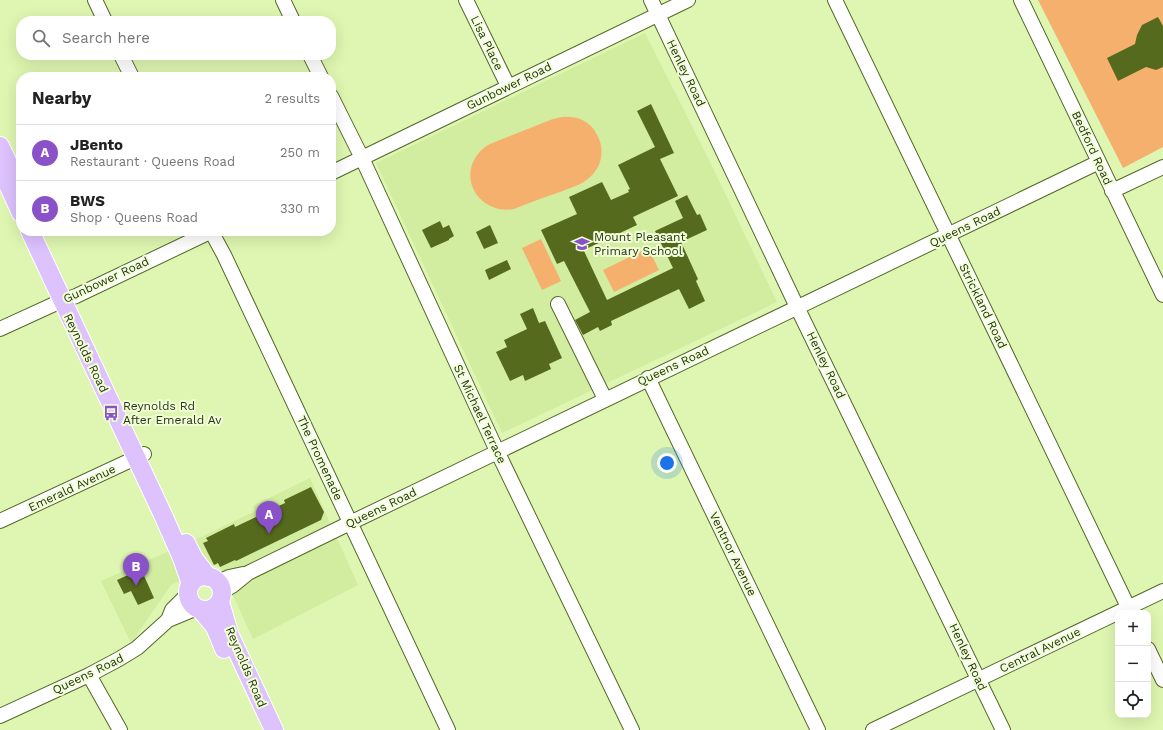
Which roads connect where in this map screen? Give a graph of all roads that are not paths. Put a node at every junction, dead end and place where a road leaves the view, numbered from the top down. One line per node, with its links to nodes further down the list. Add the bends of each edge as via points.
1 (95, 0): 9 (street)
2 (283, 0): 10 (street)
3 (466, 0): 15 (street, Lisa Place)
4 (651, 0): 8 (street, Henley Road)
5 (688, 0): 8 (street, Gunbower Road)
6 (835, 0): 26 (street, Strickland Road)
7 (1021, 0): 19 (street, Bedford Road)
8 (658, 14): 15 (street, Gunbower Road); 34 (street, Henley Road)
9 (103, 16)
10 (291, 16)
11 (124, 60): 13 (street)
12 (312, 60): 14 (street)
13 (130, 72)
14 (318, 72)
15 (508, 86): 18 (street, Gunbower Road)
16 (336, 106): 18 (street, St Michael Terrace)
17 (0, 146): 23 (main road)
18 (362, 158): 22 (street, Gunbower Road); 38 (street, St Michael Terrace)
19 (1099, 162): 24 (street, Bedford Road); 26 (street, Queens Road)
20 (0, 167): 25 (main road)
21 (1163, 167): 24 (street)
22 (336, 171)
23 (16, 180)
24 (1112, 191): 31 (street, Bedford Road)
25 (16, 202)
26 (949, 235): 34 (street, Queens Road); 45 (street, Strickland Road)
27 (33, 236): 32 (main road, Reynolds Road)
28 (42, 236): 32 (main road, Reynolds Road)
29 (200, 236): 32 (street, Gunbower Road)
30 (214, 236): 41 (street, The Promenade)
31 (1163, 295)
32 (66, 299): 35 (street, Gunbower Road); 39 (main road, Reynolds Road)
33 (558, 304): 37 (street)
34 (797, 307): 36 (street, Queens Road); 50 (street, Henley Road)
35 (0, 329)
36 (648, 378): 37 (street, Queens Road); 58 (street, Ventnor Avenue)
37 (605, 399): 38 (street, Queens Road)
38 (497, 451): 41 (street, Queens Road); 57 (street, St Michael Terrace)
39 (140, 456): 40 (street, Emerald Avenue); 42 (main road, Reynolds Road, via 194,559); 44 (main road, Reynolds Road, via 182,558)
40 (0, 521)
41 (350, 523): 42 (street, Queens Road, via 248,573 232,586); 56 (street, The Promenade)
42 (217, 588): 44 (main road, via 212,609); 44 (main road, via 199,578); 48 (main road, Reynolds Road)
43 (1163, 591): 45 (street, Central Avenue)
44 (195, 599): 48 (main road, Reynolds Road); 49 (street, Queens Road, via 137,648)
45 (1129, 610)
46 (1115, 616): 50 (street, Central Avenue)
47 (1151, 655): 51 (street)
48 (234, 658): 54 (main road, Reynolds Road); 55 (main road, Reynolds Road)
49 (89, 674): 52 (street, Queens Road); 53 (street)
50 (978, 679): 59 (street, Central Avenue); 60 (street, Henley Road)
51 (1163, 680)
52 (0, 716)
53 (120, 730)
54 (264, 730)
55 (274, 730)
56 (448, 730)
57 (632, 730)
58 (818, 730)
59 (873, 730)
60 (1003, 730)

